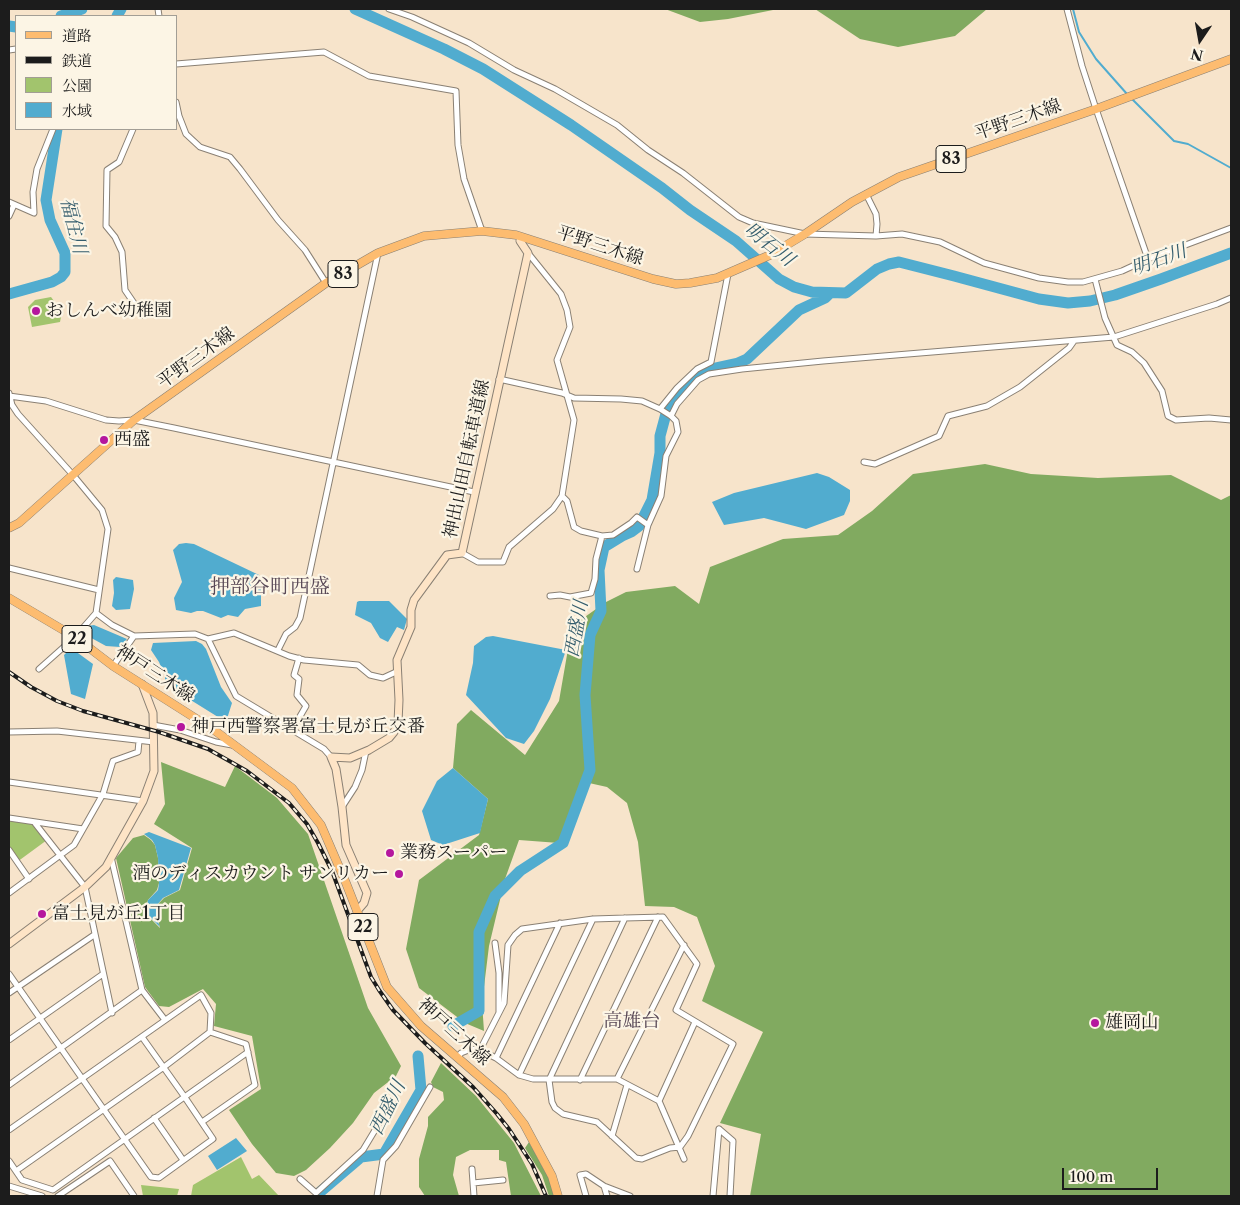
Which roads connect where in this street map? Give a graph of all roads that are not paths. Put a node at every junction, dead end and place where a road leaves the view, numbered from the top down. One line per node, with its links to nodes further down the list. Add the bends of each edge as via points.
1 (389, 9): 14 (street, via 469,43 617,125 739,217)
2 (1068, 9): 6 (street)
3 (1231, 59): 6 (main road, 平野三木線 / 83)
4 (178, 64): 13 (street, via 324,52 369,76 456,91 458,145 464,179)
5 (178, 108): 22 (street, via 186,134 200,148 230,157 278,220 306,250)
6 (1096, 109): 9 (main road, 平野三木線 / 83, via 900,177); 19 (street)
7 (53, 130): 10 (street, via 37,169 34,213)
8 (133, 130): 24 (street, via 119,162 107,170 106,226 122,252 125,290)
9 (866, 194): 14 (main road, 平野三木線 / 83); 15 (street, via 876,214)
10 (11, 204): 11 (street)
11 (9, 216)
12 (1231, 228): 19 (street)
13 (482, 231): 16 (main road, 平野三木線 / 83); 17 (main road, 平野三木線 / 83, via 424,236)
14 (805, 234): 15 (street); 20 (main road, 平野三木線 / 83, via 770,255)
15 (876, 236): 21 (street, via 902,234 940,242 984,263 1039,278 1068,282)
16 (518, 238): 18 (main road); 20 (main road, 平野三木線 / 83, via 676,284 690,284)
17 (378, 253): 22 (main road, 平野三木線 / 83); 34 (street)
18 (528, 253): 27 (main road, 神出山田自転車道線); 29 (street, via 561,294 567,310 570,327 557,360)
19 (1148, 259): 21 (street)
20 (728, 274): 30 (street, via 711,362 697,369)
21 (1095, 279): 25 (street, via 1105,318)
22 (326, 283): 32 (main road, 平野三木線 / 83)
23 (1231, 298): 25 (street)
24 (142, 315)
25 (1114, 337): 26 (street); 33 (street, via 1117,345 1144,363 1162,391 1168,416 1176,420)
26 (1074, 341): 31 (street, via 823,361 709,374 698,380); 35 (street, via 1020,387 987,406 948,416 939,436 875,464)
27 (499, 379): 29 (street); 37 (main road, 神出山田自転車道線)
28 (9, 395): 32 (street, via 46,401 106,420); 36 (street, via 18,414)
29 (567, 396): 30 (street, via 621,398 642,401); 38 (street, via 574,420)
30 (660, 409): 31 (street)
31 (671, 416): 39 (street, via 676,421 678,432 666,456 661,496)
32 (134, 420): 34 (street); 36 (main road, 平野三木線 / 83)
33 (1231, 420)
34 (334, 461): 37 (street); 52 (street, via 300,618)
35 (864, 462)
36 (73, 474): 40 (main road, 平野三木線 / 83, via 19,523); 45 (street, via 102,510 108,528)
37 (474, 492): 42 (main road, 神出山田自転車道線)
38 (562, 496): 41 (street, via 567,501 574,528); 42 (street, via 553,509 509,547 503,562 478,562)
39 (648, 525): 41 (street, via 638,517 613,535); 44 (street)
40 (9, 528)
41 (602, 536): 46 (street, via 591,593)
42 (462, 553): 56 (main road, 神出山田自転車道線, via 447,554 414,600 411,627 397,660)
43 (9, 568): 45 (street)
44 (637, 569)
45 (99, 590): 48 (street)
46 (550, 596)
47 (9, 598): 50 (main road, 神戸三木線 / 22)
48 (96, 613): 49 (street); 50 (street)
49 (134, 636): 51 (street, via 194,634); 54 (street)
50 (75, 637): 54 (main road, 神戸三木線 / 22); 55 (street)
51 (208, 639): 52 (street, via 234,633); 59 (street, via 236,696)
52 (278, 650): 53 (street)
53 (299, 658): 56 (street, via 358,665 370,676 382,678); 59 (street, via 294,675 299,679 297,695 306,706)
54 (113, 666): 57 (main road, 神戸三木線 / 22)
55 (39, 669)
56 (396, 672): 64 (main road, 神出山田自転車道線, via 398,723 389,738)
57 (142, 684): 58 (main road, via 154,713); 63 (main road, 神戸三木線 / 22)
58 (154, 725): 62 (main road); 63 (street)
59 (292, 730): 65 (street, via 324,749)
60 (9, 732): 61 (street, via 57,731)
61 (139, 741): 62 (street); 67 (street, via 138,752 114,761)
62 (154, 742): 68 (main road, via 154,771)
63 (235, 745): 79 (main road, 神戸三木線 / 22, via 292,788 321,825)
64 (366, 751): 65 (main road, 神出山田自転車道線, via 350,758); 69 (street, via 355,787)
65 (331, 757): 69 (main road)
66 (9, 782): 67 (street)
67 (102, 794): 68 (street); 72 (street)
68 (143, 801): 75 (main road)
69 (342, 807): 79 (main road, via 346,845 367,893)
70 (9, 818): 71 (street)
71 (34, 822): 72 (street); 74 (street)
72 (83, 829): 74 (street, via 74,845)
73 (9, 850): 76 (street)
74 (60, 857): 76 (street); 77 (street)
75 (111, 857): 77 (main road, via 106,867); 91 (street)
76 (29, 879): 78 (street)
77 (84, 888): 84 (street); 86 (main road)
78 (9, 893)
79 (359, 909): 104 (main road, 神戸三木線 / 22, via 387,987 421,1026)
80 (658, 917): 81 (street); 87 (street, via 663,917); 111 (street)
81 (625, 918): 82 (street); 110 (street)
82 (593, 919): 83 (street); 107 (street)
83 (560, 923): 94 (street, via 522,929 515,935 508,946 504,1003); 105 (street)
84 (94, 935): 89 (street); 90 (street)
85 (495, 943): 94 (street)
86 (9, 944)
87 (684, 945): 97 (street, via 698,964 676,1010); 109 (street)
88 (9, 974): 90 (street)
89 (103, 974): 93 (street); 95 (street)
90 (17, 987): 92 (street); 95 (street)
91 (142, 990): 93 (street); 96 (street)
92 (9, 993)
93 (112, 1013): 101 (street)
94 (499, 1013): 102 (street)
95 (39, 1019): 100 (street); 101 (street)
96 (165, 1020): 98 (street, via 201,995 211,1013); 99 (street)
97 (696, 1022): 117 (street); 124 (street, via 732,1044)
98 (210, 1032): 103 (street, via 246,1044); 106 (street)
99 (142, 1037): 106 (street); 108 (street)
100 (9, 1040)
101 (60, 1050): 108 (street); 112 (street)
102 (480, 1050): 104 (street, via 471,1049); 105 (street)
103 (248, 1052): 115 (street); 120 (street, via 255,1085)
104 (458, 1057): 142 (main road, 神戸三木線 / 22, via 503,1097 524,1124 552,1176)
105 (496, 1058): 107 (street)
106 (164, 1067): 115 (street); 118 (street)
107 (519, 1074): 110 (street)
108 (82, 1079): 118 (street); 121 (street)
109 (617, 1079): 111 (street); 113 (street)
110 (549, 1080): 111 (street); 122 (street, via 555,1108 563,1114 596,1122)
111 (580, 1080)
112 (9, 1085)
113 (627, 1085): 117 (street); 122 (street)
114 (430, 1086): 140 (street, via 396,1146 383,1160)
115 (184, 1096): 119 (street); 120 (street)
116 (395, 1097): 136 (street, via 363,1150)
117 (659, 1102): 124 (street)
118 (104, 1108): 123 (street); 129 (street)
119 (154, 1118): 123 (street); 126 (street)
120 (202, 1122): 126 (street, via 212,1139)
121 (9, 1130)
122 (612, 1136): 124 (street, via 636,1158 642,1159)
123 (124, 1138): 126 (street, via 151,1177 159,1178); 129 (street, via 53,1190 22,1180)
124 (680, 1147): 125 (street)
125 (684, 1158)
126 (183, 1160)
127 (9, 1161): 129 (street)
128 (472, 1169): 132 (street)
129 (16, 1171)
130 (300, 1179): 136 (street)
131 (503, 1180): 132 (street)
132 (473, 1183): 141 (street)
133 (9, 1186): 135 (street)
134 (604, 1186): 143 (street, via 586,1174 580,1175); 144 (street); 145 (street)
135 (31, 1195): 137 (street)
136 (315, 1195)
137 (42, 1196)
138 (58, 1196): 139 (street, via 110,1161)
139 (134, 1196)
140 (377, 1196)
141 (474, 1196)
142 (558, 1196)
143 (586, 1196)
144 (607, 1196)
145 (630, 1196)
146 (713, 1196): 147 (street, via 719,1129 733,1141)
147 (730, 1196)

